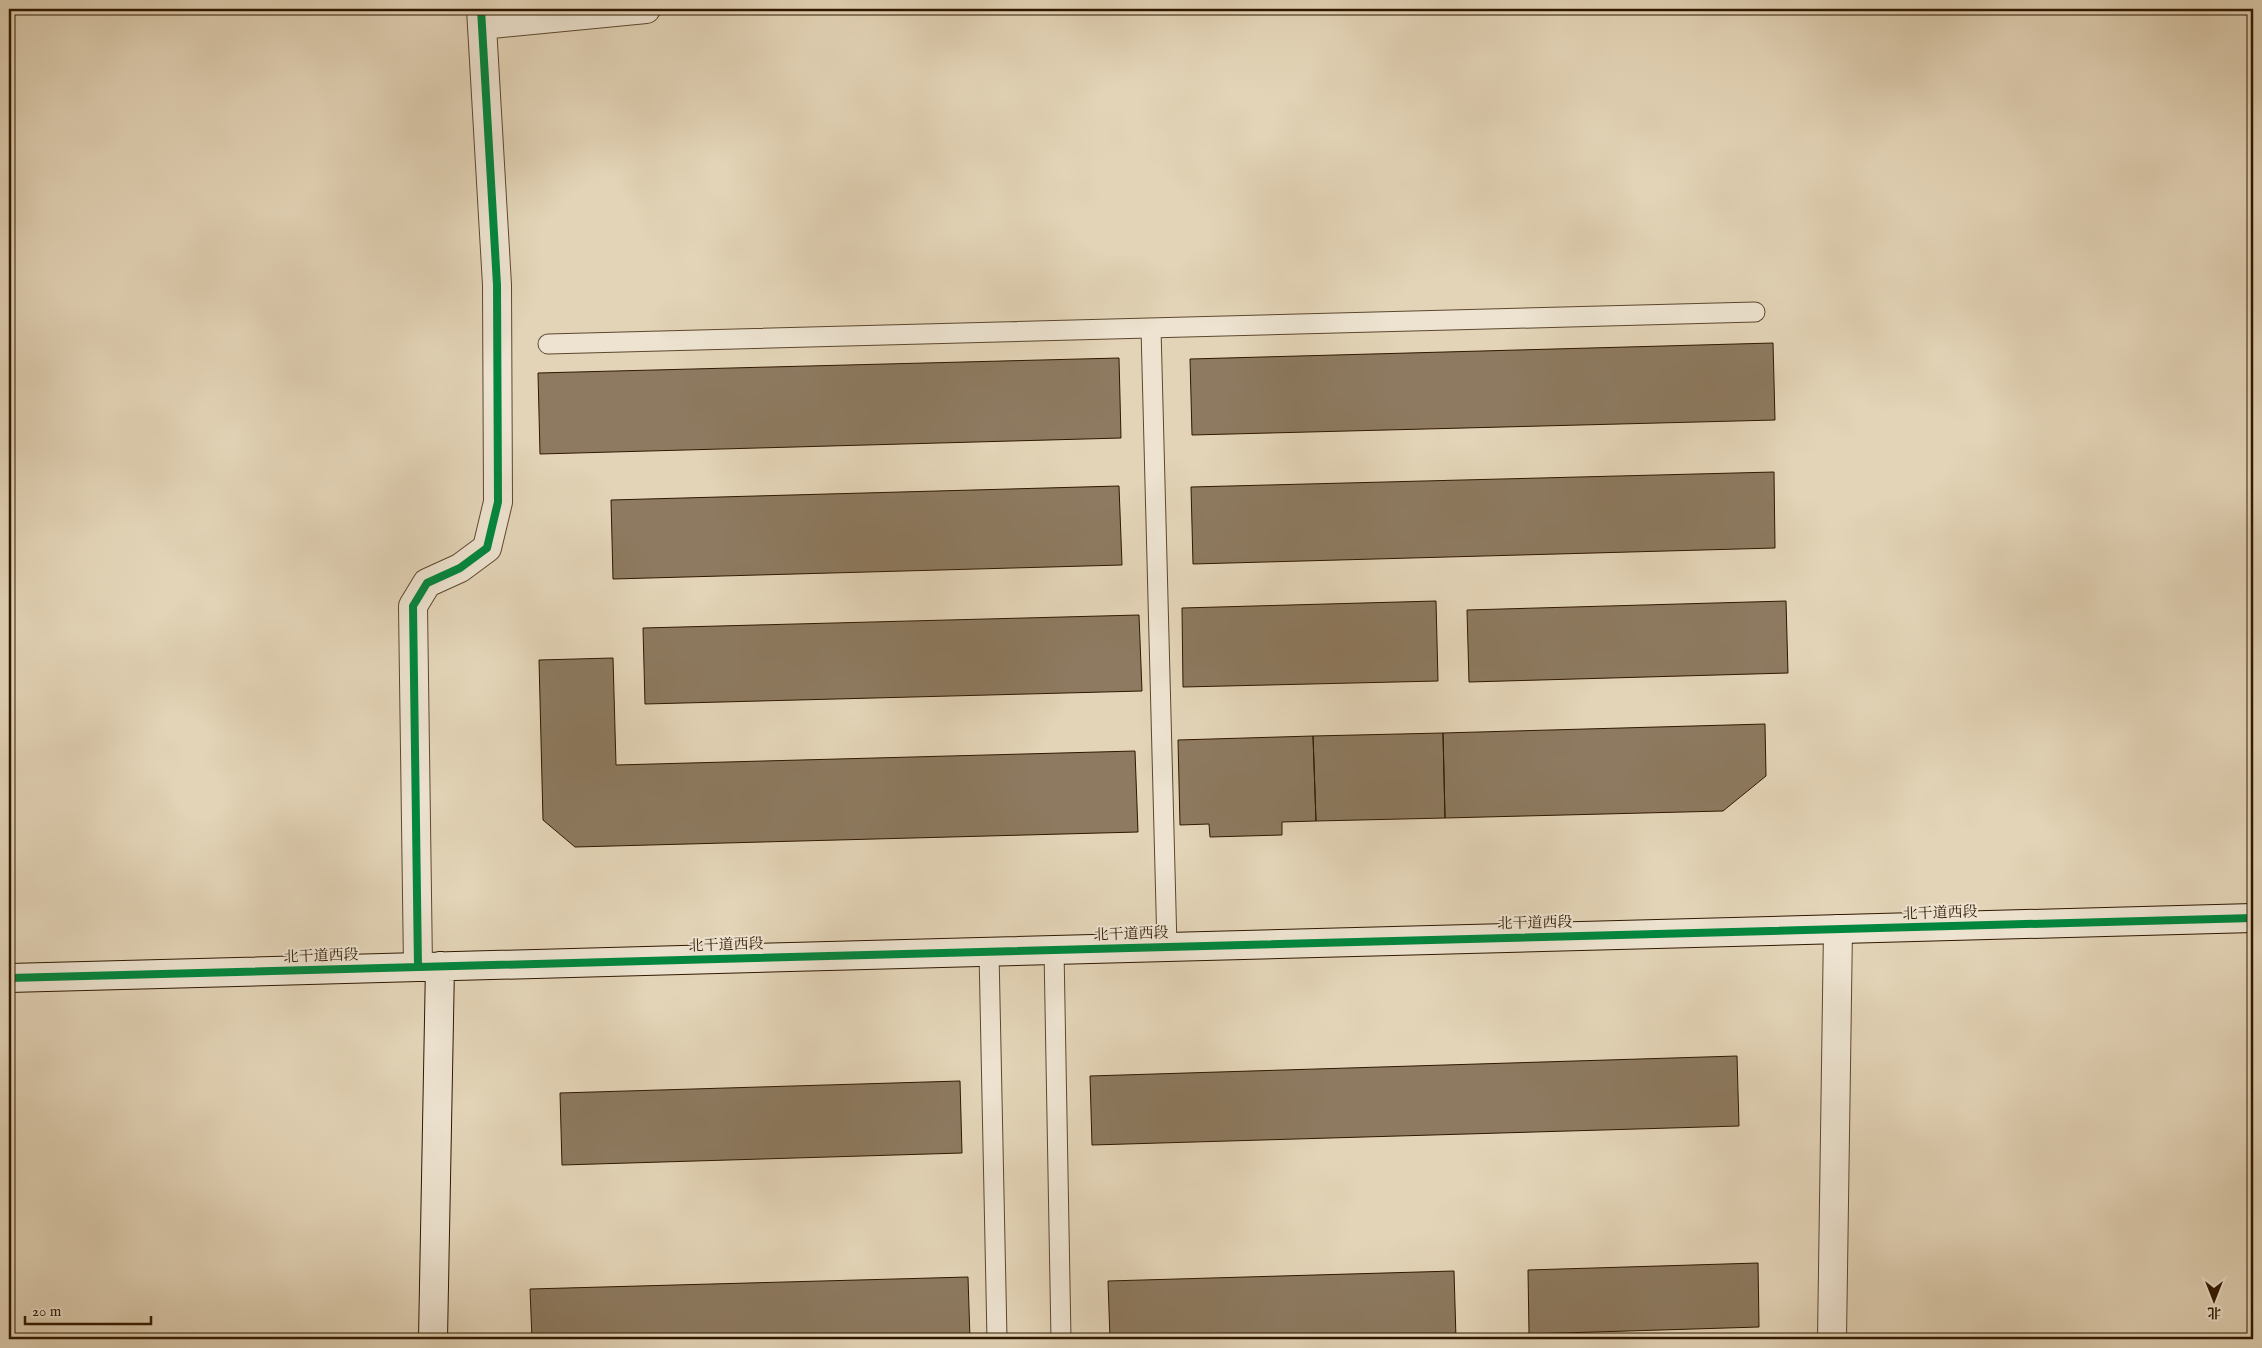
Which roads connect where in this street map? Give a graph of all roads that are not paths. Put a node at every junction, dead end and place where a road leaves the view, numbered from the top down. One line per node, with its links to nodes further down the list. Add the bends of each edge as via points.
1 (646, 9): 2 (street)
2 (481, 17): 11 (street, via 497,285 498,502 487,548 460,568 426,583 413,606)
3 (1755, 312): 4 (lane)
4 (1151, 328): 5 (lane); 8 (lane)
5 (548, 344)
6 (2253, 918): 7 (street, 北干道西段)
7 (1838, 929): 8 (street, 北干道西段); 16 (street)
8 (1167, 947): 9 (street, 北干道西段)
9 (1054, 950): 10 (street, 北干道西段); 15 (lane)
10 (989, 952): 11 (street, 北干道西段); 14 (lane)
11 (429, 967): 12 (street, 北干道西段); 13 (street)
12 (9, 978)
13 (433, 1339)
14 (997, 1339)
15 (1061, 1339)
16 (1832, 1339)

